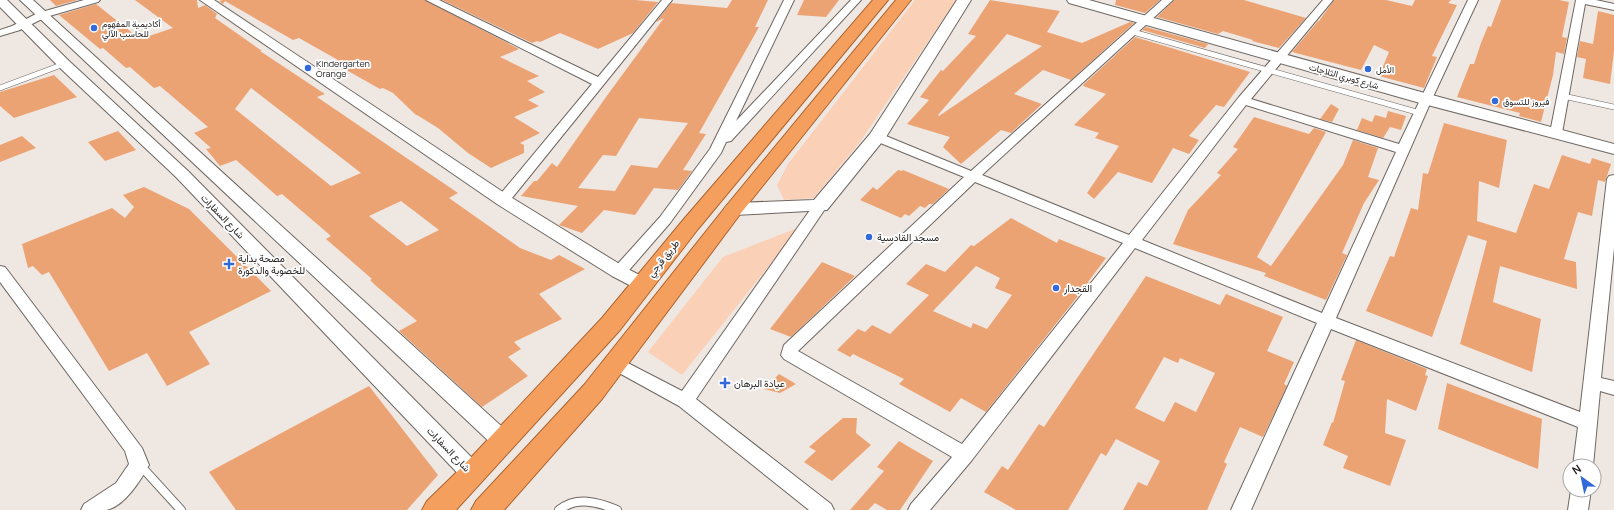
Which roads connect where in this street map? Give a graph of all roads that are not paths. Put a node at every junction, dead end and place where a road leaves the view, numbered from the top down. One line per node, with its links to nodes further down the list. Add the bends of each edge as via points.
1 (0, 0): 20 (street, شارع السفارات)
2 (26, 0): 18 (street)
3 (95, 0): 18 (street)
4 (206, 0): 41 (street)
5 (431, 0): 28 (street)
6 (789, 0): 37 (street)
7 (856, 0): 37 (street)
8 (881, 0): 25 (highway, طريق قرجي)
9 (904, 0): 26 (highway)
10 (964, 0): 35 (main road)
11 (1074, 0): 19 (main road, شارع كوبري الثلاجات)
12 (1168, 0): 19 (street)
13 (1328, 0): 23 (street)
14 (1473, 0): 32 (street)
15 (1582, 0): 17 (street); 30 (street)
16 (662, 1): 28 (street)
17 (1614, 7)
18 (42, 15): 20 (street); 56 (street)
19 (1146, 20): 21 (street); 23 (main road, شارع كوبري الثلاجات)
20 (24, 24): 22 (street); 24 (street, شارع السفارات)
21 (1133, 32): 27 (lane); 39 (street)
22 (0, 33)
23 (1280, 58): 27 (street); 32 (main road, شارع كوبري الثلاجات)
24 (64, 64): 29 (lane); 60 (street, شارع السفارات, via 182,174)
25 (824, 67): 26 (highway); 47 (highway, طريق قرجي)
26 (846, 71): 43 (highway)
27 (1269, 71): 31 (street); 32 (lane)
28 (598, 82): 41 (street)
29 (0, 88)
30 (1563, 96): 33 (lane); 34 (street)
31 (1243, 100): 38 (street); 44 (street)
32 (1423, 106): 34 (main road, شارع كوبري الثلاجات); 38 (street)
33 (1614, 106)
34 (1556, 133): 36 (main road, شارع كوبري الثلاجات)
35 (877, 137): 39 (street); 42 (main road)
36 (1614, 149)
37 (716, 150): 45 (street, via 665,220)
38 (1404, 150): 48 (street)
39 (974, 175): 44 (street); 57 (street, via 790,349 790,356)
40 (1614, 179): 52 (street)
41 (503, 200): 45 (street)
42 (820, 206): 43 (main road); 54 (street)
43 (734, 209): 50 (highway)
44 (1132, 242): 48 (street); 57 (street)
45 (619, 272): 47 (street)
46 (2, 277): 59 (street, via 133,448)
47 (642, 284): 49 (highway, طريق قرجي)
48 (1327, 321): 55 (street); 70 (street)
49 (611, 324): 50 (highway); 56 (highway, طريق قرجي)
50 (635, 339): 51 (highway)
51 (616, 364): 54 (street); 65 (highway)
52 (1592, 383): 53 (street); 55 (street)
53 (1614, 388)
54 (685, 401): 68 (street)
55 (1588, 423): 58 (street)
56 (503, 441): 60 (highway, طريق قرجي)
57 (965, 455): 69 (street)
58 (1584, 458)
59 (139, 465): 62 (street, via 123,489); 63 (lane)
60 (473, 474): 64 (highway, طريق قرجي)
61 (1580, 498): 71 (street)
62 (91, 510)
63 (181, 510)
64 (437, 510)
65 (486, 510)
66 (559, 510): 67 (lane, via 581,500)
67 (617, 510)
68 (824, 510)
69 (918, 510)
70 (1242, 510)
71 (1578, 510)

